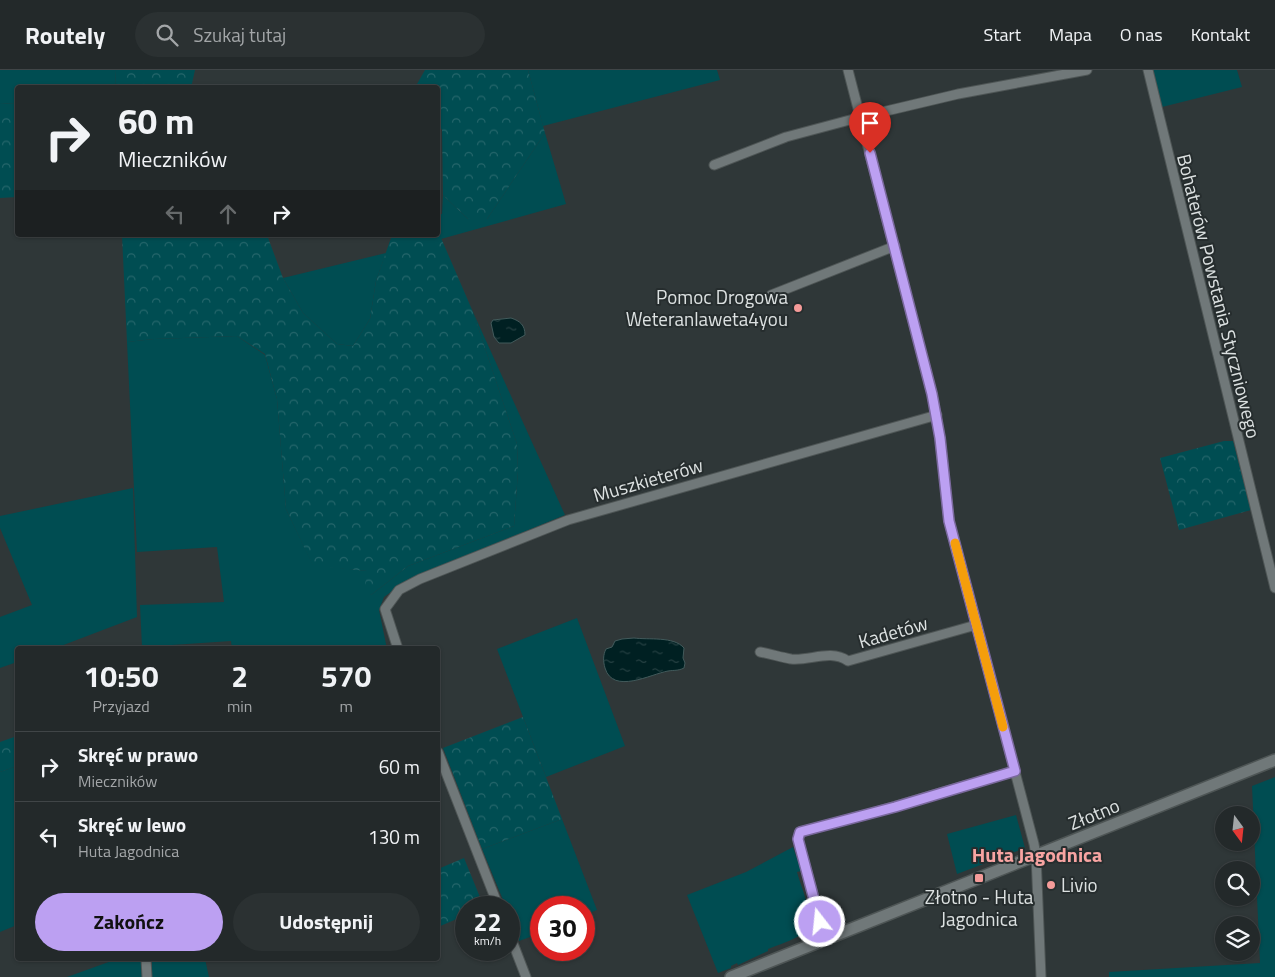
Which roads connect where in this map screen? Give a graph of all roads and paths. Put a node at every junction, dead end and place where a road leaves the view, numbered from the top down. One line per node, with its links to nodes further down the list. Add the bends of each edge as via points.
1 (848, 70): 4 (street)
2 (1086, 70): 4 (street, via 958,94)
3 (1148, 70): 9 (street, Bohaterów Powstania Styczniowego)
4 (861, 117): 5 (street, via 786,137); 6 (street)
5 (714, 165)
6 (895, 246): 7 (street); 8 (street)
7 (771, 295)
8 (937, 415): 10 (street, via 949,521); 11 (street, Muszkieterów, via 568,520 420,579 399,590 385,609)
9 (1275, 588)
10 (976, 625): 12 (street, Kadetów, via 848,661 840,656 792,659); 15 (street)
11 (397, 646)
12 (760, 652)
13 (440, 757): 17 (street)
14 (1275, 760): 16 (street, Złotno)
15 (1015, 771): 16 (street); 18 (street, via 800,832 798,839)
16 (1036, 855): 18 (street, Złotno); 24 (street)
17 (494, 896)
18 (825, 939): 23 (street, Złotno)
19 (146, 961): 21 (street)
20 (520, 961): 22 (street)
21 (147, 977)
22 (526, 977)
23 (731, 977)
24 (1041, 977)

